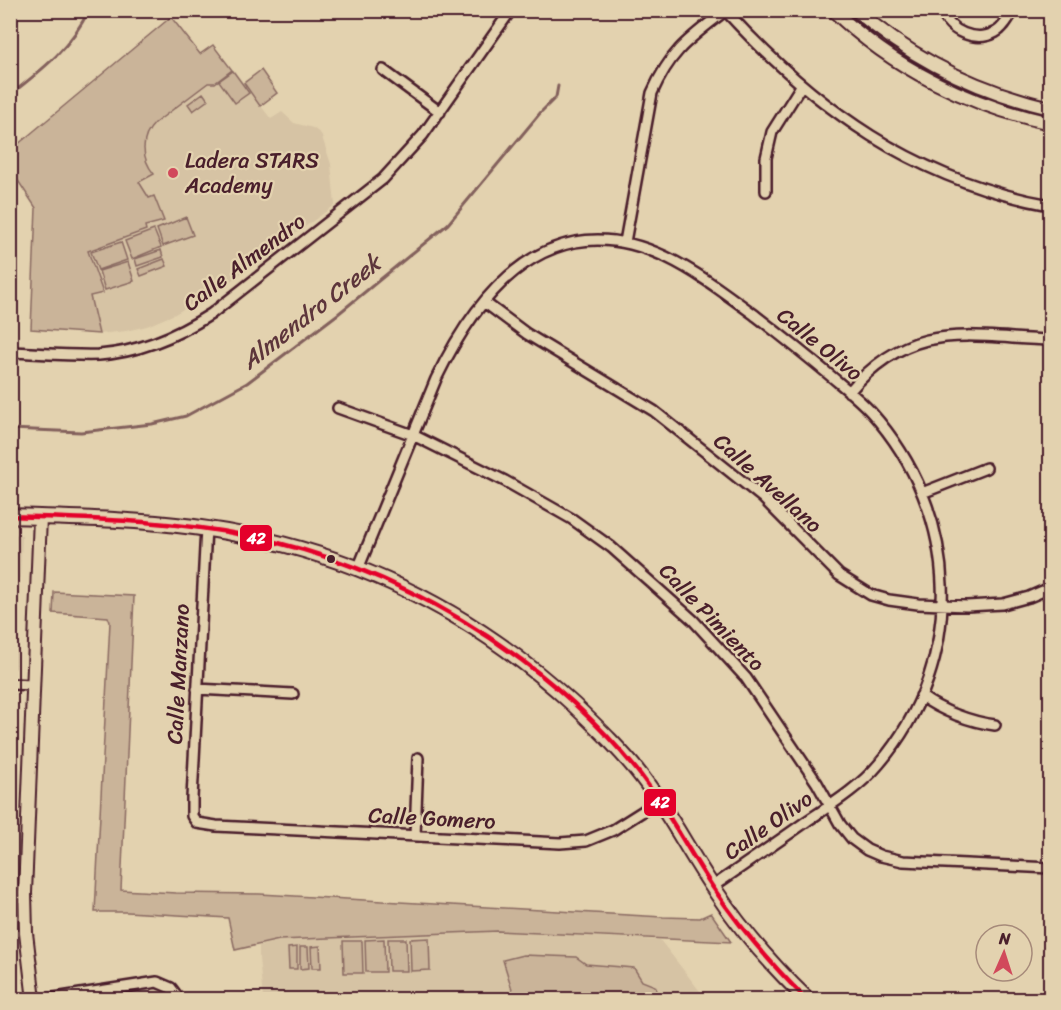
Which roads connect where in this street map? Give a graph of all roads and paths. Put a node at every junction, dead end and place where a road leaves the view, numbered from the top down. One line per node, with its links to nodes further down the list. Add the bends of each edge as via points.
1 (511, 10): 10 (street, Calle Almendro)
2 (833, 10): 11 (street, via 864,37 921,75 985,104)
3 (856, 10): 9 (street, via 898,43 944,70 995,92)
4 (942, 10): 5 (street, via 952,28 968,35 986,36 999,32)
5 (1014, 10)
6 (725, 11): 8 (street); 14 (street, via 676,51 652,93)
7 (383, 70): 10 (street)
8 (801, 86): 12 (street, via 772,132 766,158); 13 (street, via 856,126 907,156 988,189)
9 (1050, 108)
10 (440, 112): 17 (street, Calle Almendro, via 410,152 383,179 194,324 160,340 117,352)
11 (1050, 123)
12 (766, 191)
13 (1050, 204)
14 (626, 242): 15 (street, Calle Olivo, via 575,242 554,249 509,275); 18 (street, Calle Olivo, via 669,258 713,287)
15 (484, 302): 20 (street, Calle Olivo, via 442,366); 28 (street, Calle Avellano, via 527,334 654,411 762,498 839,576 871,595)
16 (1050, 340): 18 (street, via 930,338 911,343 875,364)
17 (10, 352)
18 (849, 392): 22 (street, Calle Olivo, via 871,412 896,446)
19 (338, 408): 20 (street, Calle Pimiento)
20 (413, 435): 26 (street, Calle Olivo); 37 (street, Calle Pimiento, via 539,499 633,564 693,620 746,678)
21 (986, 468): 22 (street)
22 (922, 493): 28 (street, Calle Olivo, via 939,549)
23 (10, 516): 24 (main road)
24 (40, 517): 25 (main road); 30 (street)
25 (206, 528): 26 (main road, via 293,547); 31 (street, Calle Manzano)
26 (358, 569): 36 (main road, via 453,614 536,671 614,744)
27 (1050, 588): 28 (street, Calle Avellano, via 1002,604)
28 (942, 605): 33 (street, Calle Olivo, via 936,653)
29 (10, 684): 30 (street)
30 (33, 685): 42 (street, via 25,893)
31 (197, 689): 32 (street); 38 (street, Calle Manzano, via 191,810)
32 (292, 694)
33 (921, 696): 34 (street, via 979,723); 37 (street, Calle Olivo, via 880,763)
34 (996, 725)
35 (418, 758): 39 (street)
36 (659, 801): 39 (street, Calle Gomero, via 613,830 586,841); 41 (main road)
37 (830, 806): 40 (street, Calle Pimiento, via 852,839 882,856 903,861); 41 (street, Calle Olivo)
38 (194, 820): 39 (street, Calle Gomero, via 216,826)
39 (415, 836)
40 (1050, 868)
41 (712, 887): 45 (main road, via 763,953)
42 (34, 999)
43 (42, 999): 44 (street, via 157,982 171,988)
44 (180, 999)
45 (808, 999)

